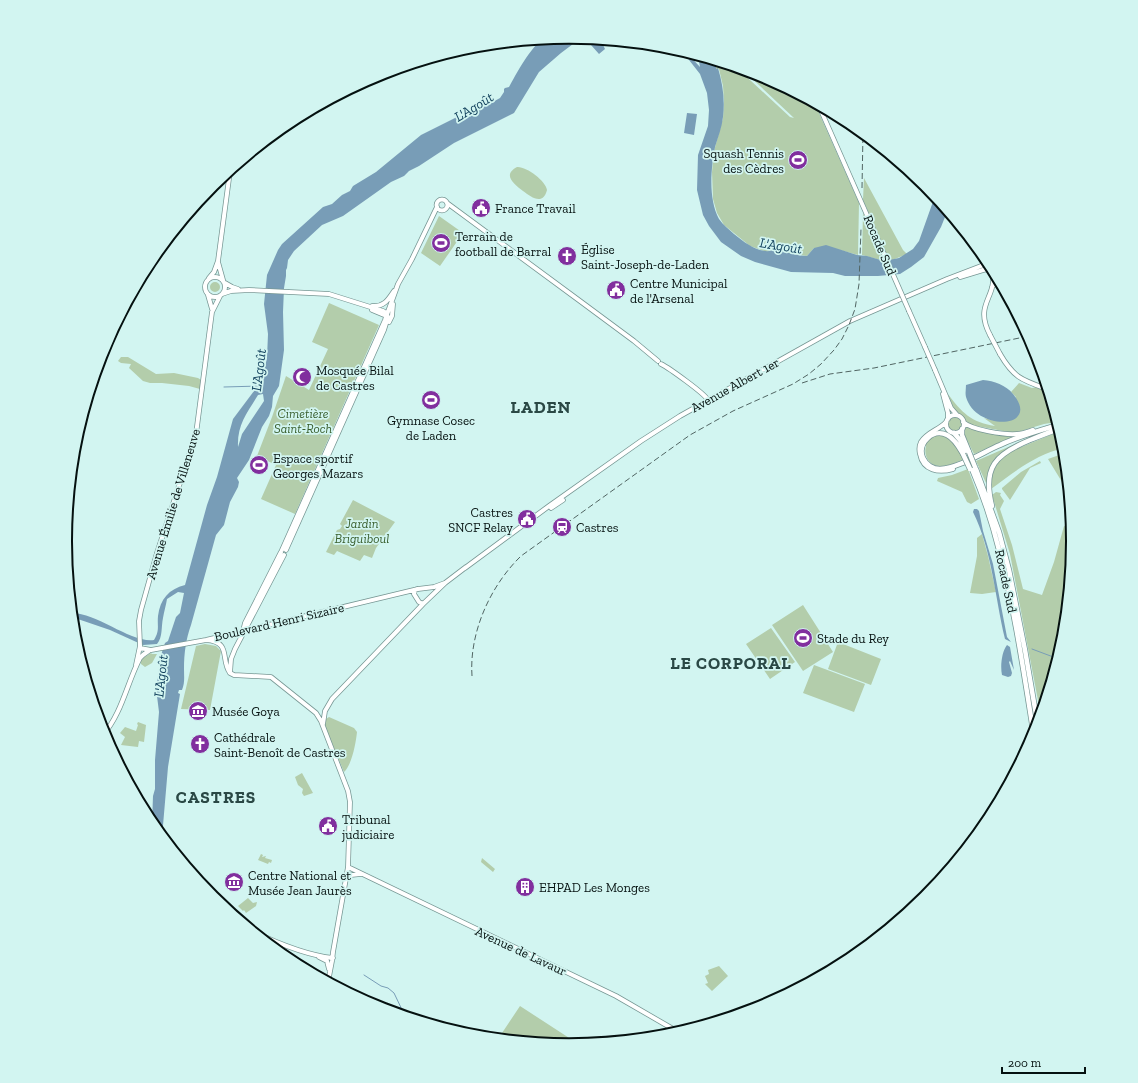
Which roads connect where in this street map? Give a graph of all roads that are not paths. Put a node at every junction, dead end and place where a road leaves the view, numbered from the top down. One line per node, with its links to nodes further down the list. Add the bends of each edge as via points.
1 (822, 114): 29 (main road, Rocade Sud, bridge)
2 (229, 178): 8 (main road)
3 (448, 203): 4 (main road, via 441,200); 5 (main road); 6 (main road)
4 (437, 207): 6 (main road); 7 (main road)
5 (456, 209): 6 (main road); 31 (main road)
6 (444, 210): 7 (main road)
7 (433, 217): 16 (main road)
8 (218, 261): 11 (main road); 12 (main road)
9 (983, 265): 14 (main road)
10 (986, 271): 14 (main road)
11 (209, 278): 12 (main road, via 215,277); 19 (main road, via 205,287)
12 (223, 281): 18 (main road, via 233,288); 20 (main road, via 225,290)
13 (993, 281): 17 (main road)
14 (935, 284): 31 (main road, Avenue Albert 1er, via 850,321)
15 (995, 284): 17 (main road)
16 (397, 288): 21 (main road); 23 (main road, via 384,304)
17 (991, 289): 30 (main road, bridge, via 983,318 990,335 1012,372 1027,382)
18 (249, 290): 20 (main road, via 231,291); 22 (main road, via 329,294)
19 (208, 294): 20 (main road, via 214,297); 26 (main road, Avenue Émilie de Villeneuve)
20 (221, 295): 26 (main road, Avenue Émilie de Villeneuve)
21 (393, 299): 24 (main road); 27 (main road)
22 (356, 302): 23 (main road); 25 (main road)
23 (368, 306): 27 (main road)
24 (392, 310): 27 (main road); 28 (main road, via 391,318)
25 (374, 311): 27 (main road); 28 (main road, via 380,319)
26 (212, 312): 54 (main road, Avenue Émilie de Villeneuve, via 197,431 140,614)
27 (387, 315): 28 (main road)
28 (382, 329): 44 (main road)
29 (941, 385): 32 (main road, Rocade Sud, via 952,410); 33 (main road, Rocade Sud, via 948,413)
30 (1041, 386)
31 (708, 400): 45 (main road, Avenue Albert 1er, via 660,428)
32 (958, 416): 33 (main road, via 951,416); 34 (main road)
33 (947, 421): 38 (main road, via 927,435 920,446 922,461 933,470 951,469 1025,437); 40 (main road, via 949,431)
34 (963, 422): 35 (main road, via 971,426 1013,434); 37 (main road)
35 (1053, 428)
36 (1053, 428): 41 (highway, via 1029,433 946,468 936,468 928,464 923,458 922,450 927,438 940,433 952,438)
37 (962, 429): 40 (main road); 41 (highway, Rocade Sud)
38 (1054, 429)
39 (1054, 429): 43 (highway, via 1009,449 993,466 989,487)
40 (954, 433): 41 (highway, Rocade Sud)
41 (966, 453): 42 (highway, Rocade Sud, bridge)
42 (972, 468): 43 (highway, Rocade Sud); 61 (highway, Rocade Sud, via 996,539 1008,588)
43 (999, 532): 60 (highway, Rocade Sud)
44 (283, 552): 50 (main road); 52 (main road, via 245,623)
45 (445, 582): 46 (main road, Avenue Albert 1er); 48 (main road, Avenue Albert 1er)
46 (427, 588): 47 (main road); 48 (main road)
47 (418, 589): 49 (main road, via 414,594 419,602); 51 (main road, Boulevard Henri Sizaire)
48 (431, 596): 49 (main road)
49 (424, 604): 62 (main road, via 332,699 324,716)
50 (250, 621): 51 (main road); 52 (main road)
51 (255, 628): 52 (main road, Boulevard Henri Sizaire)
52 (244, 631): 53 (main road, Boulevard Henri Sizaire); 55 (main road)
53 (206, 640): 56 (main road, Boulevard Henri Sizaire); 57 (main road, via 216,642 222,647)
54 (140, 647): 56 (main road, Boulevard Henri Sizaire); 58 (main road, Avenue Émilie de Villeneuve)
55 (235, 649): 57 (main road); 59 (main road)
56 (151, 650): 58 (main road, via 143,655)
57 (226, 660): 59 (main road)
58 (136, 666): 63 (main road)
59 (230, 673): 62 (main road, via 271,677 318,715)
60 (1036, 713)
61 (1032, 724)
62 (323, 726): 64 (main road, via 350,802)
63 (108, 729)
64 (348, 868): 65 (main road, Avenue de Lavaur); 66 (main road)
65 (360, 874): 66 (main road, via 351,875); 71 (main road, Avenue de Lavaur, via 616,996)
66 (346, 879): 69 (main road)
67 (270, 939): 68 (main road)
68 (315, 955): 69 (main road); 70 (main road, via 328,963)
69 (333, 958): 70 (main road)
70 (329, 975)
71 (671, 1028)

